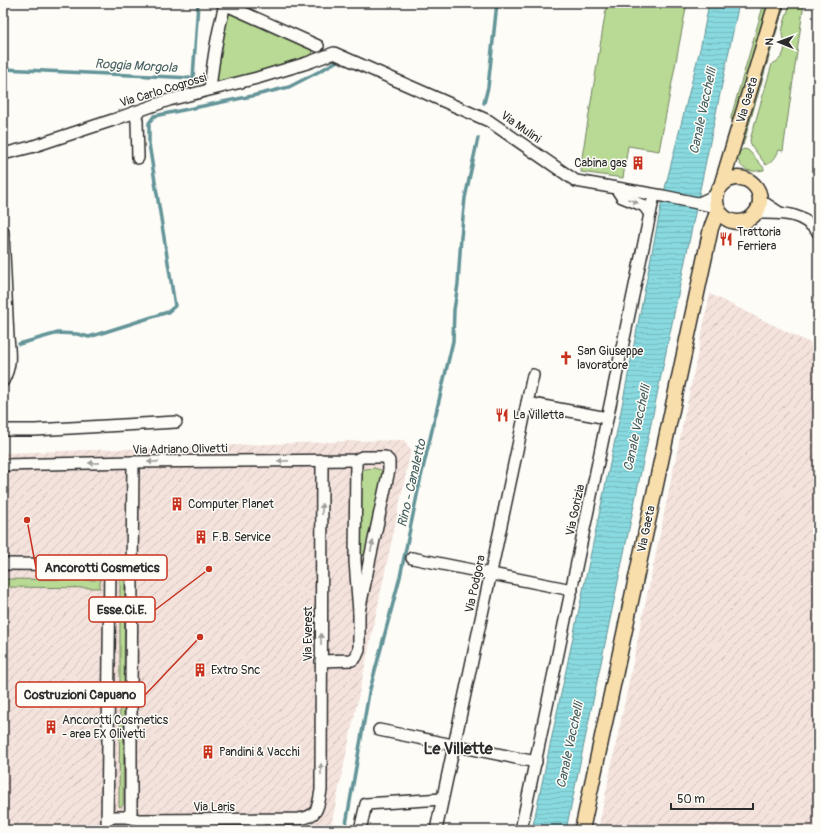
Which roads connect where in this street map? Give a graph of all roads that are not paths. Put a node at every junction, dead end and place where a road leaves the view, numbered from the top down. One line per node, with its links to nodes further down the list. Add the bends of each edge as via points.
1 (776, 3): 7 (main road, Via Gaeta)
2 (224, 4): 3 (street); 5 (street, via 215,46)
3 (318, 46)
4 (332, 53): 5 (street, Via Carlo Cogrossi, via 271,74); 11 (street, Via Mulini, via 489,121 576,181)
5 (210, 90): 6 (street, Via Carlo Cogrossi)
6 (135, 112): 8 (street, Via Carlo Cogrossi); 9 (street)
7 (732, 152): 10 (main road); 12 (main road, Via Gaeta)
8 (3, 154)
9 (138, 158)
10 (742, 179): 12 (main road, via 734,178 727,181); 15 (main road, via 749,181 759,193)
11 (616, 188): 13 (street, Via Mulini); 17 (street, one-way to 17, via 622,197 646,207)
12 (719, 189): 14 (street, via 712,197); 16 (main road, via 716,200)
13 (659, 195): 14 (street, Via Mulini); 17 (street, Via Gorizia)
14 (699, 203): 16 (street, Via Mulini)
15 (758, 207): 16 (main road, via 751,218 738,223 731,222); 19 (street, via 799,217)
16 (720, 212): 54 (main road, Via Gaeta, via 711,228)
17 (650, 214): 25 (street, Via Gorizia)
18 (3, 232): 20 (street)
19 (818, 232)
20 (8, 338): 21 (street); 23 (street, via 10,356)
21 (3, 358)
22 (533, 375): 24 (street, Via Podgora)
23 (3, 381)
24 (527, 403): 25 (street); 38 (street, Via Podgora)
25 (607, 418): 39 (street, Via Gorizia)
26 (176, 422): 27 (street)
27 (3, 430)
28 (322, 460): 29 (street, Via Adriano Olivetti); 30 (street, Via Adriano Olivetti, one-way to 30); 41 (street, Via Everest, one-way to 28)
29 (356, 460): 33 (street); 34 (street, Via Adriano Olivetti, one-way to 29, via 389,461 385,457 362,457)
30 (133, 462): 31 (street, Via Adriano Olivetti, one-way to 31); 37 (street)
31 (3, 465)
32 (412, 558): 38 (street)
33 (355, 561): 34 (street); 40 (street)
34 (369, 563): 40 (street)
35 (3, 564): 36 (street)
36 (110, 565): 37 (street); 47 (street)
37 (132, 565): 48 (street, via 131,812)
38 (490, 574): 39 (street); 43 (street, Via Podgora)
39 (572, 590): 44 (street, Via Gorizia)
40 (359, 612): 41 (street, via 359,650 356,657 352,660)
41 (321, 661): 46 (street, Via Everest, one-way to 41, via 321,790)
42 (379, 730): 43 (street)
43 (454, 745): 44 (street); 45 (street, Via Podgora)
44 (536, 762): 53 (street, Via Gorizia)
45 (442, 799): 51 (street, via 366,804); 52 (street, Via Podgora)
46 (318, 807): 49 (street, Via Laris, via 308,818)
47 (107, 817): 48 (street, Via Laris); 50 (street)
48 (127, 817): 49 (street, Via Laris, via 139,820)
49 (258, 825)
50 (107, 830)
51 (360, 830)
52 (436, 830)
53 (521, 830)
54 (582, 830)

